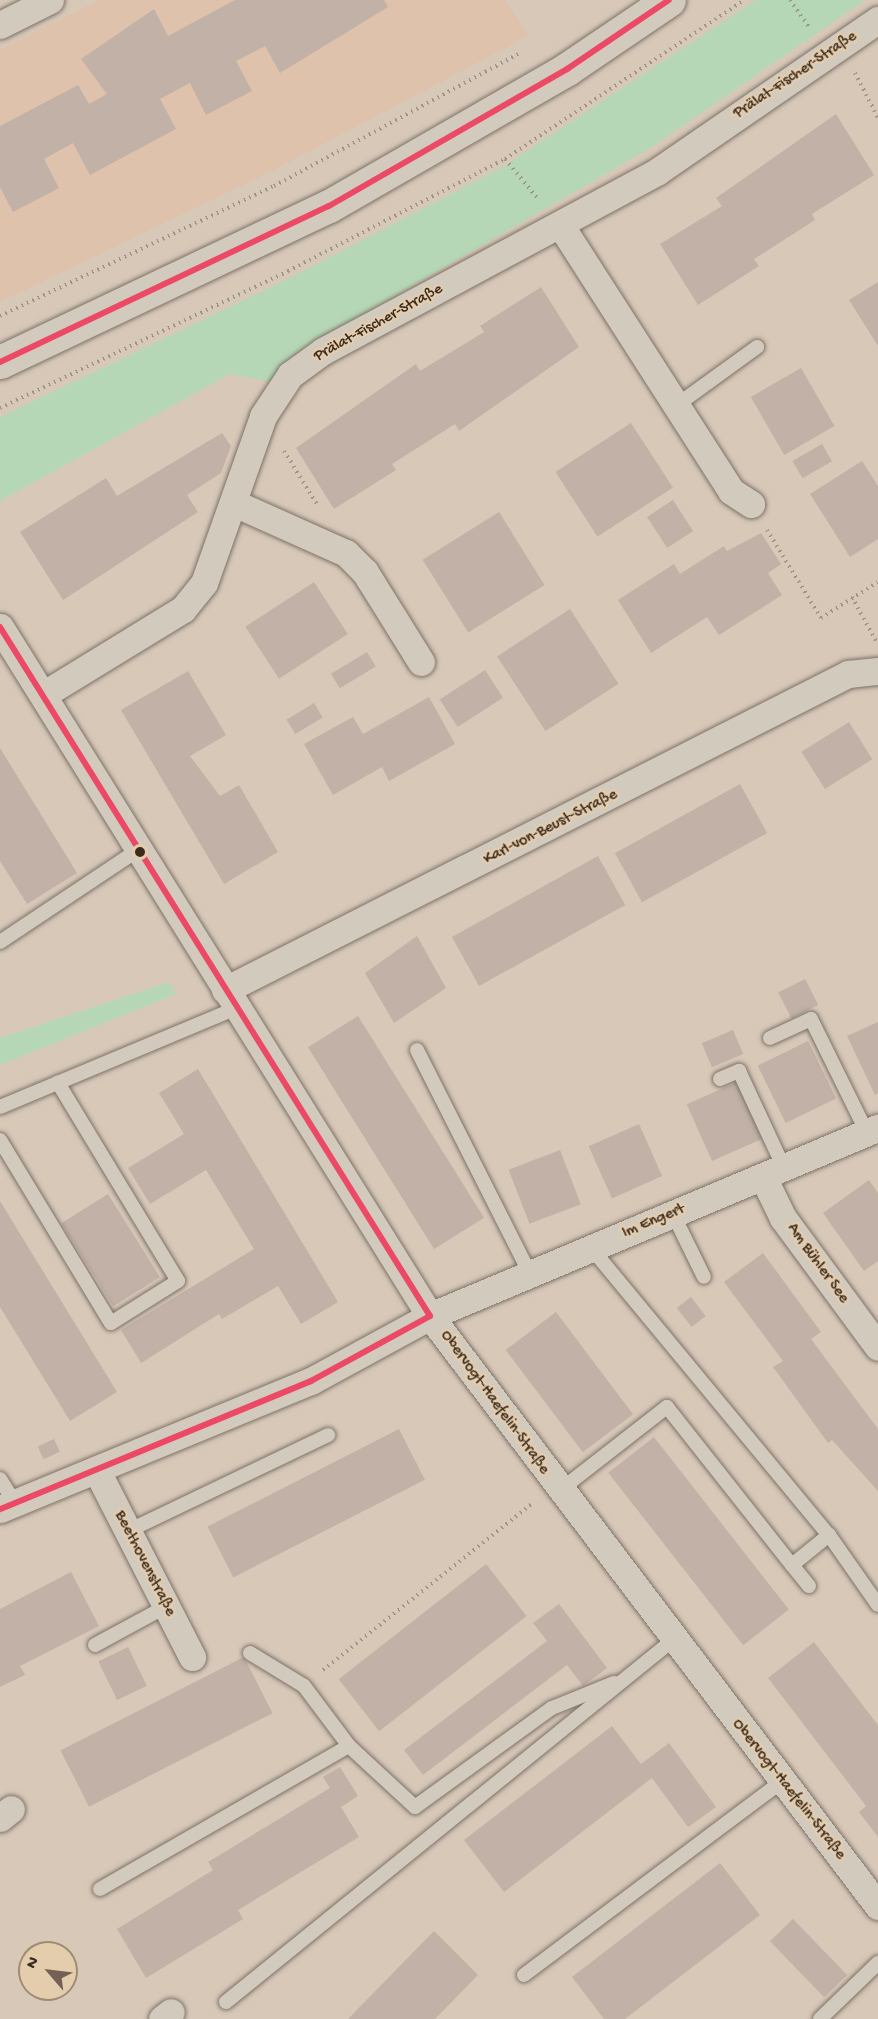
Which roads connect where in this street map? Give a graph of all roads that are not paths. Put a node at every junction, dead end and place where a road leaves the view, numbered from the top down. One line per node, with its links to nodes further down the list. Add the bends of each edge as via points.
1 (50, 0): 4 (street)
2 (669, 0): 7 (street, via 567,69 329,206)
3 (878, 20): 5 (street, Prälat-Fischer-Straße, via 658,171)
4 (0, 25)
5 (561, 226): 8 (street); 9 (street, Prälat-Fischer-Straße, via 323,351 290,375 263,416)
6 (757, 346): 8 (lane)
7 (0, 362)
8 (677, 405): 10 (street, via 731,491)
9 (234, 503): 12 (street, via 346,553 365,572); 14 (street, Prälat-Fischer-Straße, via 204,583 183,609)
10 (751, 504)
11 (0, 627): 14 (street, Obervogt-Haefelin-Straße)
12 (421, 662)
13 (878, 670): 17 (street, Karl-von-Beust-Straße, via 848,674)
14 (46, 693): 15 (street, Obervogt-Haefelin-Straße)
15 (141, 848): 16 (lane); 17 (street, Obervogt-Haefelin-Straße)
16 (0, 942)
17 (231, 999): 21 (lane); 30 (street, Obervogt-Haefelin-Straße)
18 (770, 1038): 23 (lane, via 811,1019)
19 (417, 1050): 28 (lane)
20 (720, 1079): 25 (lane, via 740,1071)
21 (58, 1083): 22 (lane); 24 (lane, via 178,1281 111,1323)
22 (0, 1107)
23 (873, 1131): 25 (street, Im Engert)
24 (0, 1140)
25 (773, 1173): 26 (street, Im Engert); 31 (street, Am Bühler See, via 783,1218)
26 (673, 1214): 27 (street, Im Engert); 29 (lane)
27 (592, 1249): 28 (street, Im Engert); 38 (lane)
28 (530, 1274): 30 (street, Im Engert)
29 (704, 1277)
30 (430, 1316): 33 (street, via 311,1381); 35 (street, Obervogt-Haefelin-Straße)
31 (878, 1347)
32 (328, 1435): 37 (lane)
33 (98, 1471): 36 (street); 37 (street, Beethovenstraße)
34 (0, 1479): 36 (lane)
35 (557, 1488): 39 (lane, via 667,1407); 43 (street, Obervogt-Haefelin-Straße)
36 (8, 1506)
37 (128, 1531): 42 (street, Beethovenstraße)
38 (829, 1535): 39 (lane); 41 (lane)
39 (792, 1565): 40 (lane)
40 (809, 1587)
41 (878, 1605)
42 (165, 1607): 44 (lane); 46 (street, Beethovenstraße)
43 (673, 1640): 47 (lane); 49 (street, Obervogt-Haefelin-Straße)
44 (95, 1645)
45 (250, 1653): 48 (lane, via 304,1686)
46 (192, 1657)
47 (614, 1683): 48 (lane, via 552,1708 415,1807); 54 (lane, via 602,1701)
48 (349, 1746): 50 (lane)
49 (782, 1781): 51 (street, Obervogt-Haefelin-Straße); 53 (lane)
50 (100, 1889)
51 (878, 1906)
52 (878, 1963): 55 (lane)
53 (524, 1975)
54 (226, 2002)
55 (820, 2019)

